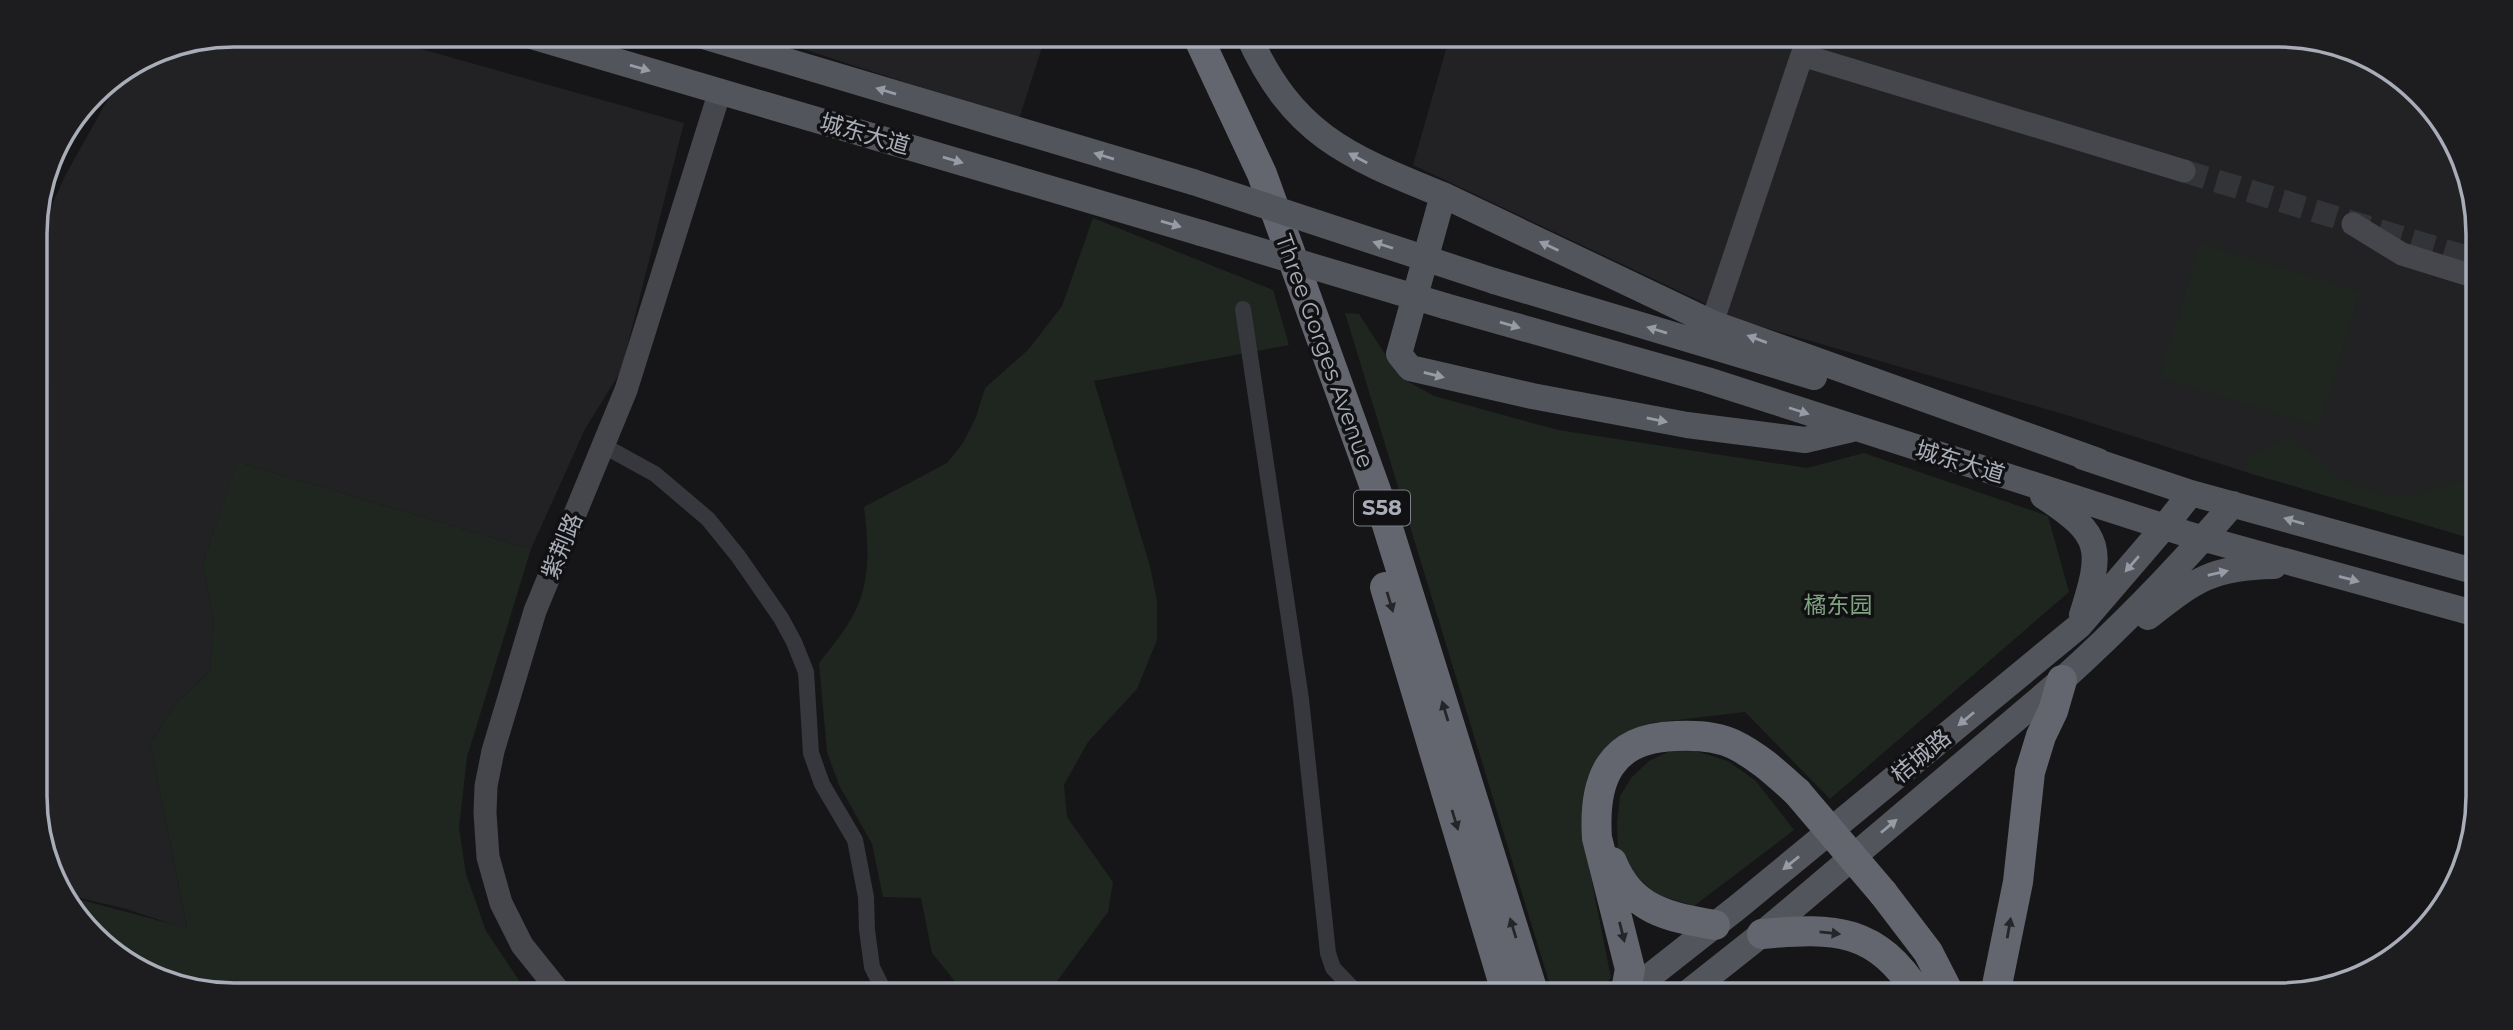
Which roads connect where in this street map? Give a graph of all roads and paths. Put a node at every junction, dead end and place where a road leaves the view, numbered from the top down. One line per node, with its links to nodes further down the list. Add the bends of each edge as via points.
1 (569, 47): 6 (main road, 城东大道, one-way to 6)
2 (740, 47): 15 (main road, 城东大道, one-way to 2, bridge, via 1494,281 1192,182)
3 (1181, 47): 31 (highway, Three Gorges Avenue / S58, one-way to 31, via 1243,179 1356,490)
4 (1203, 47): 32 (highway, Three Gorges Avenue / S58, one-way to 4, via 1378,496 1262,174)
5 (1254, 47): 8 (main road, one-way to 5, via 1359,159 1305,122 1283,97)
6 (720, 91): 13 (main road, 城东大道, one-way to 13, bridge, via 1707,380); 14 (street, 紫荆路, via 626,390)
7 (2184, 171): 12 (street, via 1802,55)
8 (1443, 195): 12 (main road, one-way to 8); 13 (main road, one-way to 13, via 1399,354 1410,368 1687,425 1805,440)
9 (2353, 224): 10 (street, via 2402,254)
10 (2466, 274)
11 (1243, 309): 30 (street, via 1301,699 1328,953 1333,968)
12 (1712, 323): 15 (main road, one-way to 12)
13 (1852, 429): 16 (main road, 城东大道)
14 (604, 446): 40 (street, 紫荆路, via 535,611 492,751 486,786 488,857 501,903 522,945); 41 (street, via 655,474 708,519 794,642 806,672 811,753 822,785 855,840 873,967)
15 (2098, 461): 17 (main road, 城东大道)
16 (2018, 480): 19 (main road, 城东大道); 24 (main road, via 2070,513 2089,535 2096,558)
17 (2191, 492): 18 (main road, 城东大道); 19 (main road, 桔城路)
18 (2233, 504): 20 (main road, 桔城路); 22 (main road, 城东大道, one-way to 18)
19 (2165, 526): 20 (main road, 城东大道); 24 (main road, 桔城路, one-way to 24)
20 (2205, 539): 21 (main road, 城东大道); 25 (main road, 桔城路)
21 (2304, 566): 23 (main road, 城东大道, one-way to 23); 25 (main road, one-way to 21, via 2205,576 2244,567)
22 (2466, 569)
23 (2466, 611)
24 (2079, 626): 28 (main road, 桔城路, one-way to 28)
25 (2062, 680): 29 (main road, 桔城路, one-way to 25); 39 (highway, one-way to 25, via 2018,882 2030,772)
26 (1794, 795): 27 (highway, bridge); 28 (highway, via 1723,751 1697,744 1646,750 1629,759 1615,775 1604,812 1605,837 1621,882 1648,908); 33 (highway, one-way to 33, via 1761,760 1730,743 1693,735 1642,740 1614,760 1604,775 1595,816 1630,969)
27 (1879, 897): 37 (highway); 38 (highway, via 1928,952)
28 (1715, 925): 34 (main road, 桔城路)
29 (1762, 934): 35 (main road, 桔城路); 36 (highway, one-way to 36, via 1805,930 1848,934 1873,944)
30 (1347, 982)
31 (1521, 982)
32 (1522, 982)
33 (1627, 982)
34 (1641, 982)
35 (1701, 982)
36 (1910, 982)
37 (1934, 982)
38 (1943, 982)
39 (1998, 982)
40 (552, 983)
41 (880, 983)

